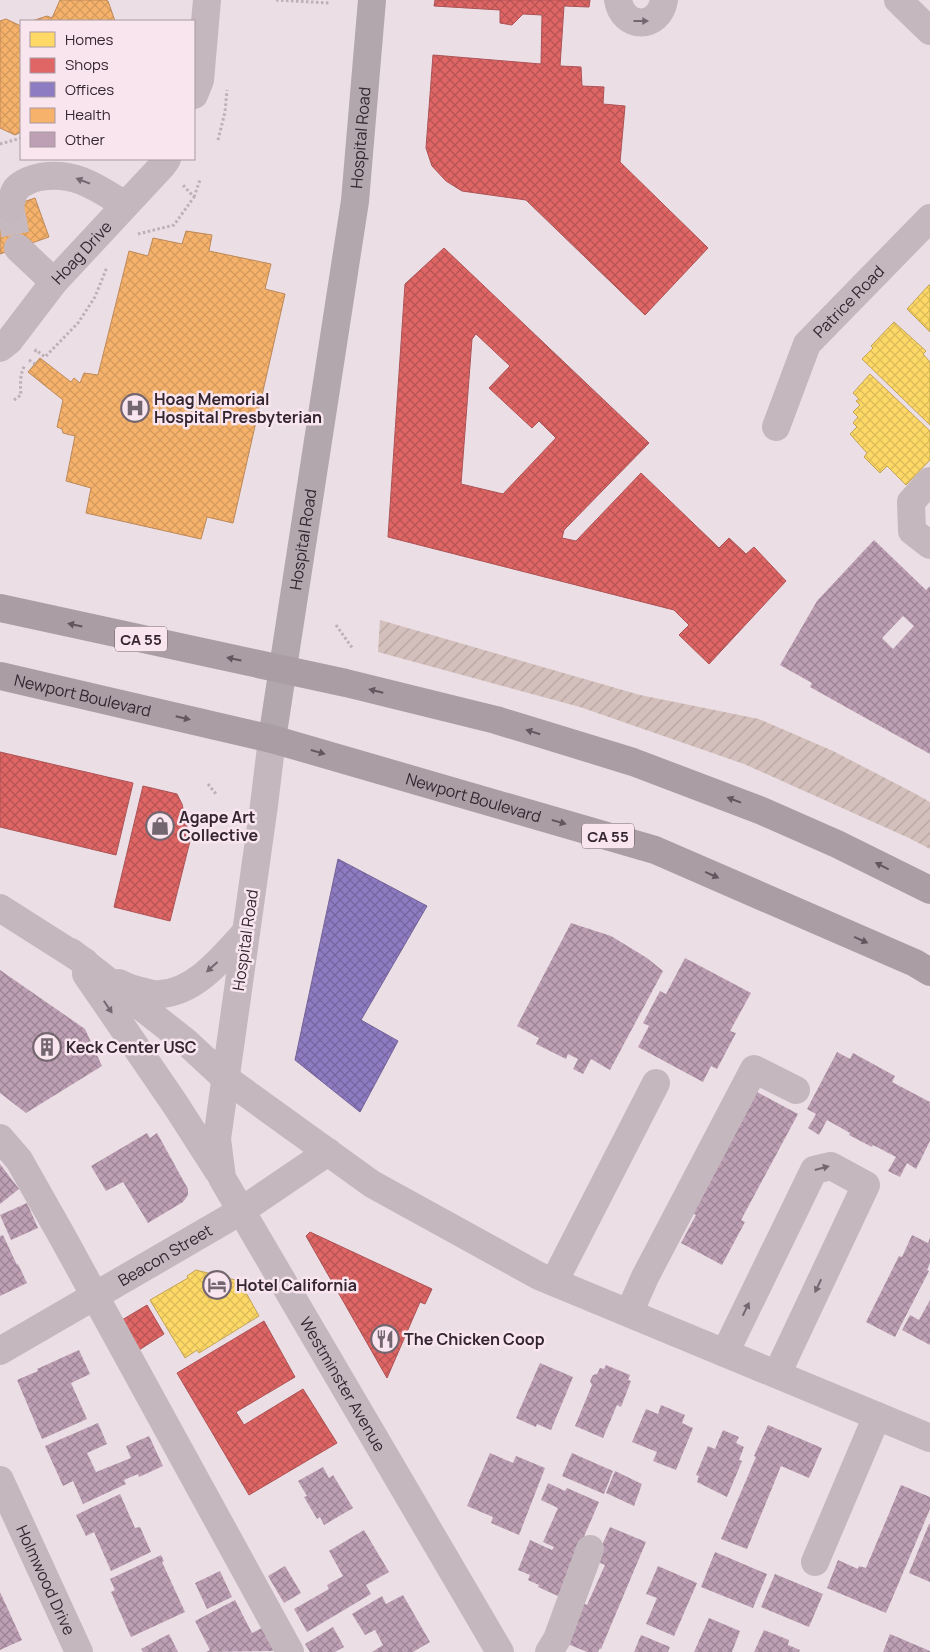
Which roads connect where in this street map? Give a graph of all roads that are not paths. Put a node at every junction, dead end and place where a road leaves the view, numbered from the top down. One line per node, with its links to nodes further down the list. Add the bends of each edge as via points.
1 (207, 0): 7 (street, via 200,80)
2 (372, 0): 19 (main road, Hospital Road, via 355,201)
3 (618, 0): 4 (street, one-way to 4, via 623,14 642,23 659,14)
4 (664, 0)
5 (898, 0): 6 (street)
6 (930, 31)
7 (195, 92)
8 (172, 169): 9 (street, Hoag Drive, via 162,166)
9 (125, 205): 10 (street, one-way to 10, via 90,183 53,174 33,178 16,189); 13 (street, Hoag Drive)
10 (10, 207)
11 (930, 218): 15 (street, Patrice Road, via 807,344)
12 (18, 248): 13 (street)
13 (54, 282): 14 (street, Hoag Drive)
14 (0, 348)
15 (776, 427)
16 (930, 482): 17 (street, via 910,502 912,530)
17 (930, 545)
18 (0, 608): 19 (highway, CA 55, one-way to 18)
19 (281, 669): 21 (main road, Hospital Road); 22 (highway, CA 55, one-way to 19, via 762,811 634,762 496,720)
20 (0, 676): 21 (highway, Newport Boulevard / CA 55, one-way to 21)
21 (272, 739): 24 (street, Hospital Road); 26 (highway, Newport Boulevard / CA 55, one-way to 26, via 655,850)
22 (930, 890)
23 (0, 908): 25 (street)
24 (246, 932): 25 (street, one-way to 25, via 201,978 181,989 159,994 128,988); 27 (street, Hospital Road)
25 (71, 952): 27 (street, via 185,1041); 32 (street, one-way to 32)
26 (930, 972)
27 (225, 1078): 31 (street); 32 (street, Westminster Avenue, via 217,1139)
28 (656, 1083): 34 (street)
29 (796, 1090): 36 (street, via 754,1069)
30 (0, 1138): 35 (street, via 19,1160)
31 (328, 1152): 33 (street, Beacon Street); 34 (street, via 372,1184)
32 (222, 1178): 33 (street, Westminster Avenue)
33 (241, 1211): 35 (street, Beacon Street); 47 (street, Westminster Avenue)
34 (554, 1282): 36 (street)
35 (95, 1296): 37 (street, Beacon Street); 46 (street)
36 (629, 1313): 38 (street)
37 (0, 1351)
38 (725, 1353): 39 (street); 39 (street, one-way to 39, via 814,1170 831,1166 866,1185)
39 (777, 1374): 40 (street)
40 (878, 1416): 41 (street); 44 (street)
41 (930, 1438)
42 (0, 1480): 45 (street, Holmwood Drive)
43 (590, 1549): 48 (street)
44 (814, 1562)
45 (79, 1652)
46 (290, 1652)
47 (500, 1652)
48 (549, 1652)

